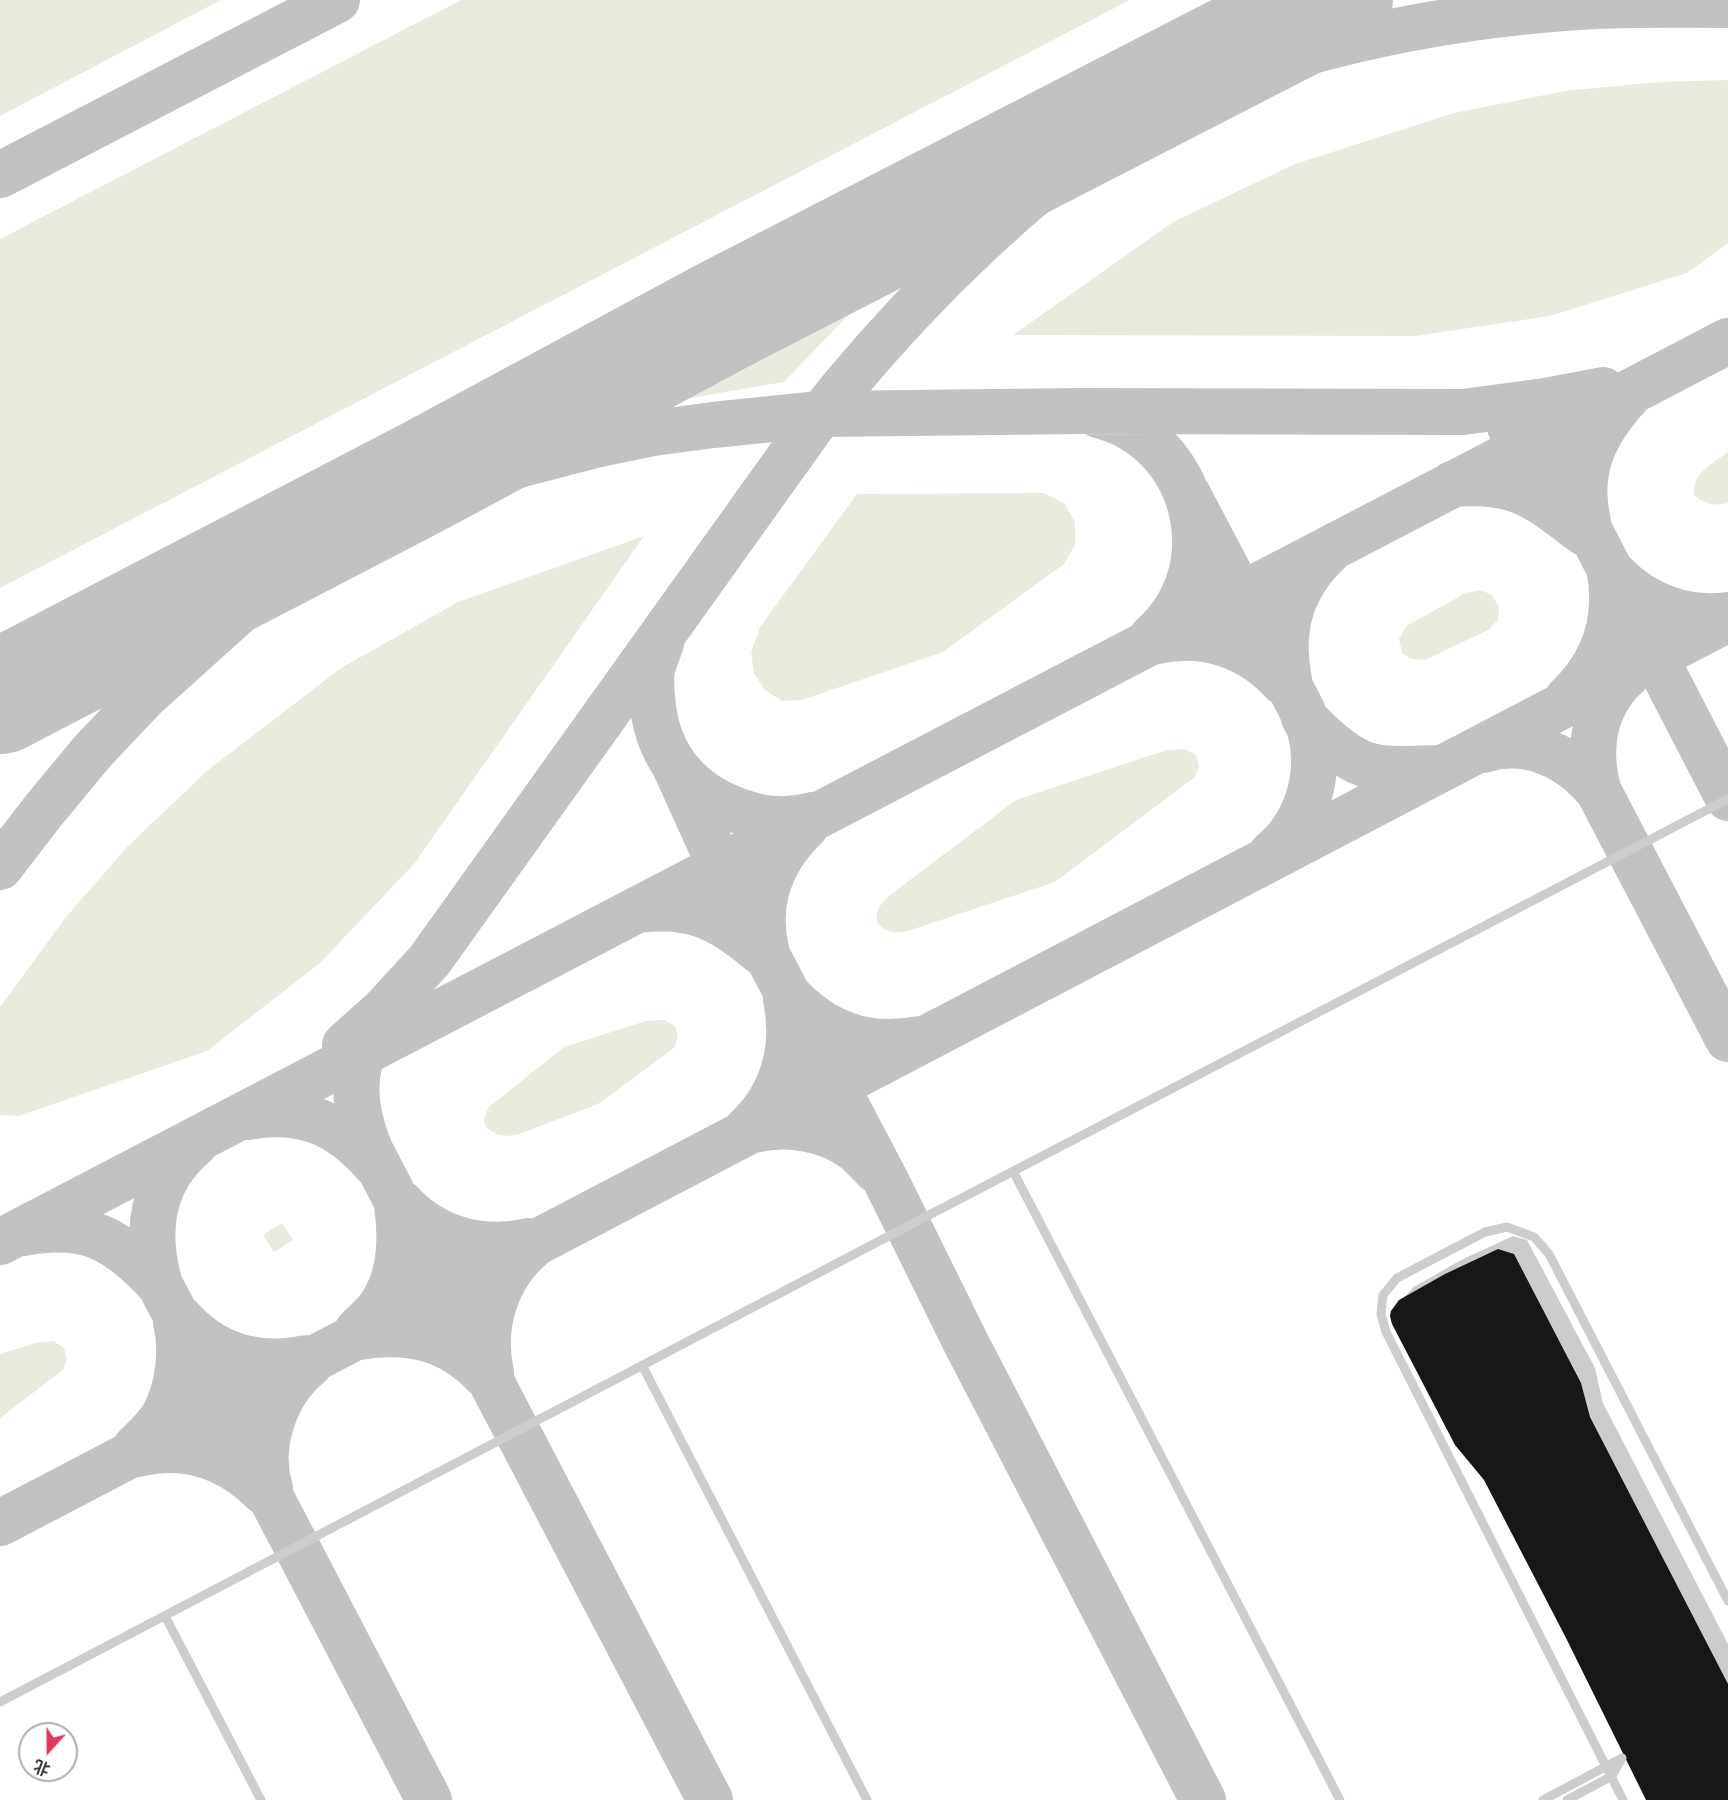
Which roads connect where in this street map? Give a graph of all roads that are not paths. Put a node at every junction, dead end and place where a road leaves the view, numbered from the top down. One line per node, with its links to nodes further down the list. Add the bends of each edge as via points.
1 (1728, 800): 2 (lane)
2 (1013, 1171): 3 (lane); 11 (lane)
3 (642, 1365): 5 (lane); 10 (lane)
4 (1728, 1601): 7 (lane, via 1549,1254 1534,1237 1507,1227 1485,1232 1397,1278 1383,1295 1381,1314 1386,1332)
5 (165, 1616): 6 (lane); 9 (lane)
6 (0, 1702)
7 (1607, 1765): 8 (lane); 8 (lane, via 1622,1758); 12 (lane)
8 (1612, 1776): 13 (lane); 14 (lane)
9 (261, 1800)
10 (867, 1800)
11 (1340, 1800)
12 (1543, 1800)
13 (1567, 1800)
14 (1623, 1800)

